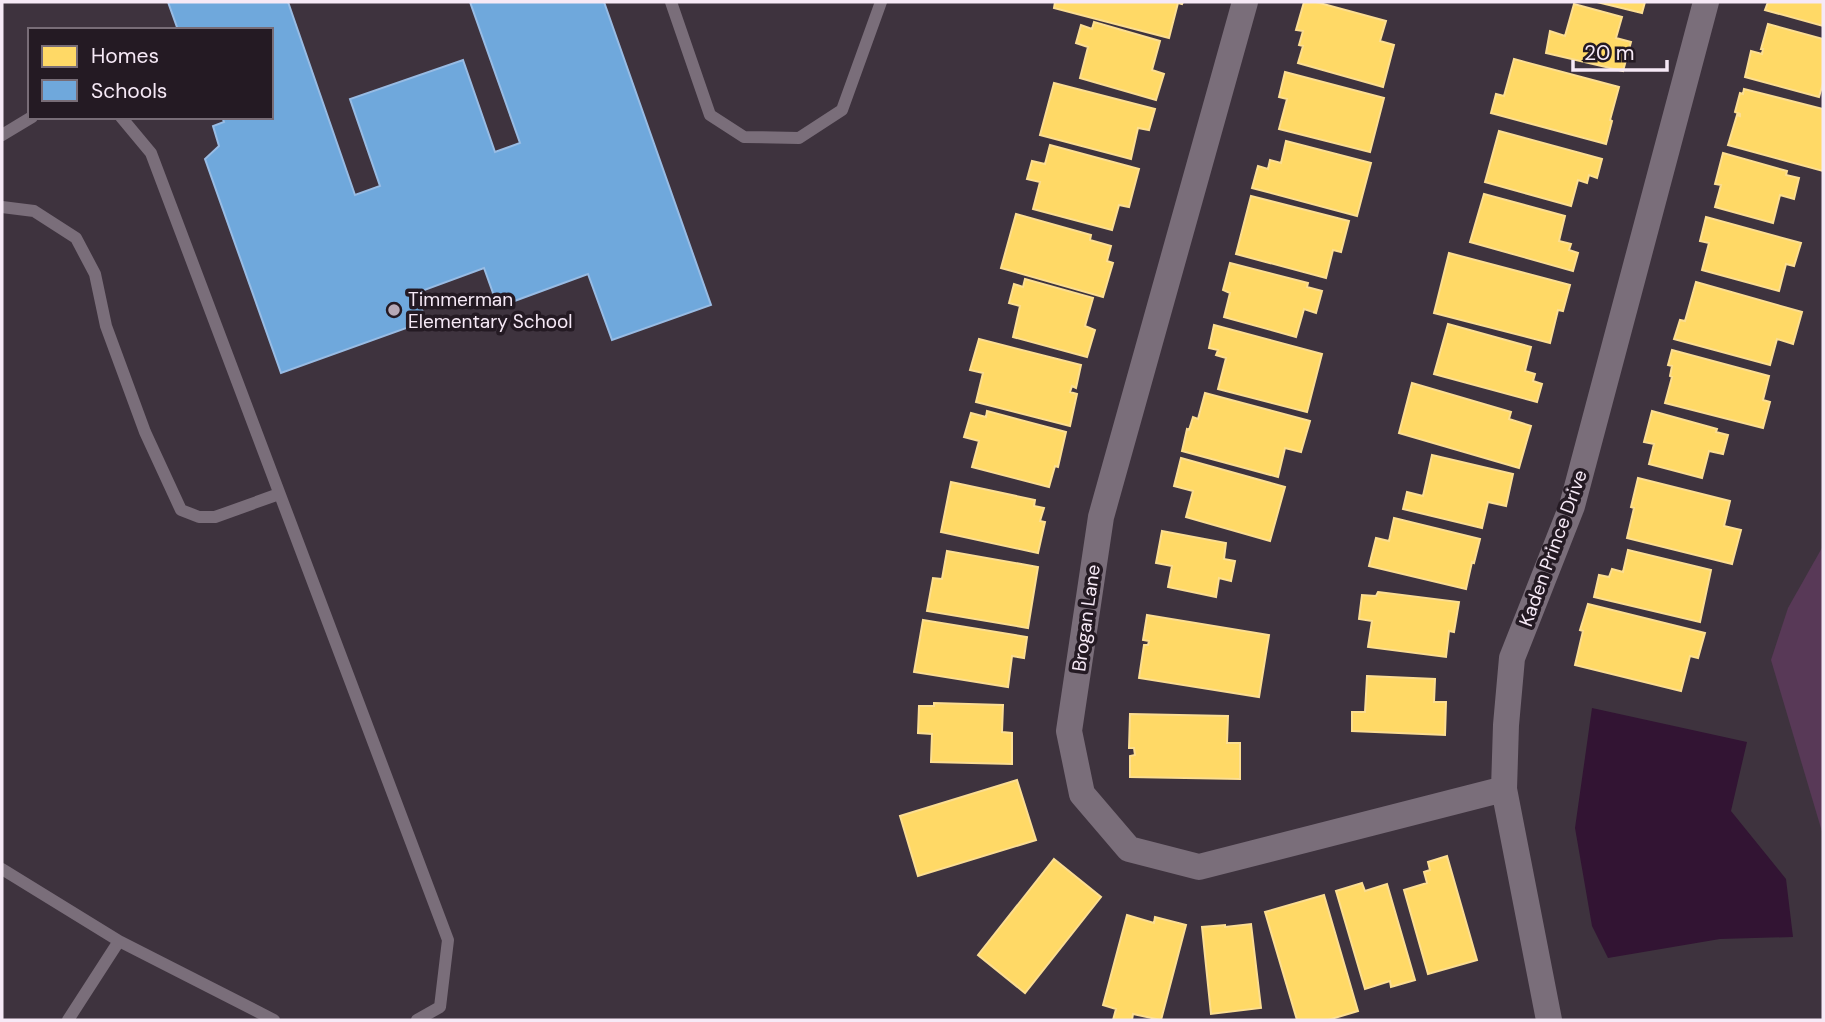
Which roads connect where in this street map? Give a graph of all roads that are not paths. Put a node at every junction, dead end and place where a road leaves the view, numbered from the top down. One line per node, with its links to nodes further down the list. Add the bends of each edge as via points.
1 (671, 2): 2 (lane, via 710,115 744,137 799,138 842,110)
2 (881, 2)
3 (1245, 2): 10 (street, Brogan Lane, via 1101,517 1069,731 1082,794 1129,849 1199,867)
4 (1706, 2): 10 (street, Kaden Prince Drive, via 1572,506 1512,658)
5 (29, 119): 7 (lane)
6 (123, 119): 9 (lane, via 151,153)
7 (2, 135)
8 (2, 207): 9 (lane, via 34,211 76,238 95,274 106,326 145,432 181,510 215,517)
9 (279, 494): 15 (lane, via 448,940 440,1007)
10 (1504, 789): 16 (street, Kaden Prince Drive)
11 (2, 869): 12 (lane)
12 (119, 941): 13 (lane); 14 (lane)
13 (68, 1020)
14 (274, 1020)
15 (417, 1020)
16 (1549, 1020)

